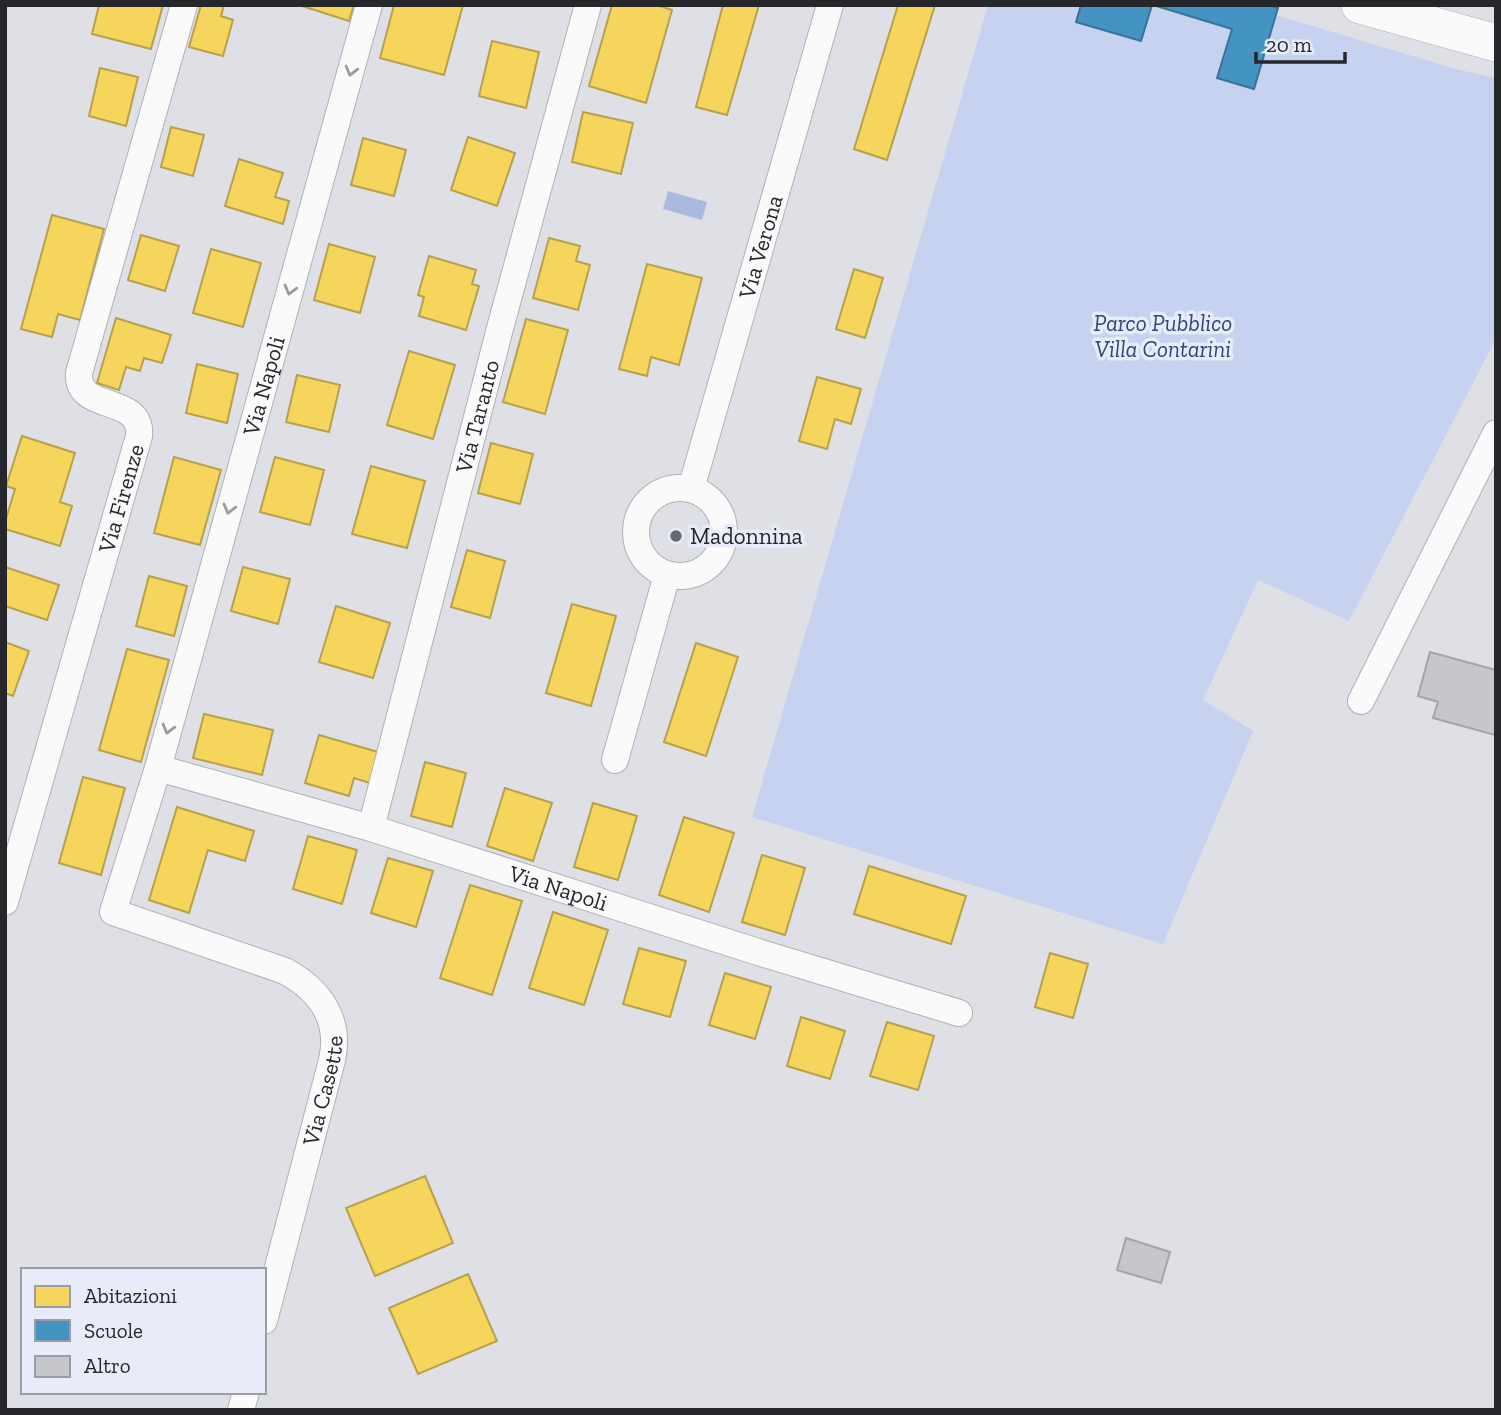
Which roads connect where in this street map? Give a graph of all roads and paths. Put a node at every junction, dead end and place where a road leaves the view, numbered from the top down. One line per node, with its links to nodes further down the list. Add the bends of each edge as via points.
1 (184, 5): 14 (street, Via Firenze, via 79,373 87,396 133,415 139,436)
2 (369, 5): 12 (street, Via Napoli, one-way to 12)
3 (587, 5): 13 (street, Via Taranto)
4 (830, 5): 8 (street, Via Verona)
5 (1360, 5): 6 (main road)
6 (1496, 43)
7 (1496, 433): 10 (street)
8 (691, 489): 9 (street, via 660,492 639,513 636,536 643,558); 9 (street, via 715,504 722,516 723,544 717,557 695,574)
9 (667, 575): 11 (street)
10 (1361, 701)
11 (615, 760)
12 (158, 768): 13 (street, Via Napoli); 15 (street, Via Napoli)
13 (371, 828): 16 (street, Via Napoli)
14 (5, 902)
15 (113, 912): 17 (street, Via Casette, via 285,971 317,995 329,1014 335,1033 334,1053)
16 (959, 1013)
17 (266, 1313)

